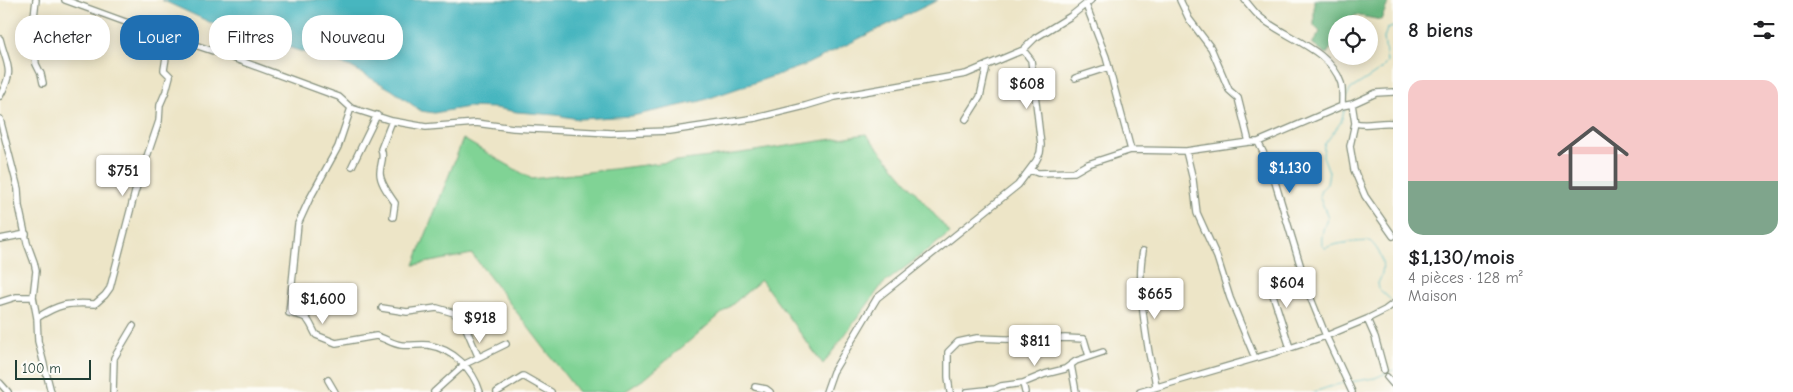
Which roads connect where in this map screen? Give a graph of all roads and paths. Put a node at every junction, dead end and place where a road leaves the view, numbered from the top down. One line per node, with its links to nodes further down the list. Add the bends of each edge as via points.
1 (36, 0): 15 (street, via 33,25 36,64)
2 (65, 0): 6 (street)
3 (1180, 0): 27 (street, via 1189,19 1211,48 1229,90 1238,98)
4 (1245, 0): 19 (street, via 1260,17 1316,51 1333,69 1342,86)
5 (1089, 2): 9 (street, via 1035,38); 13 (street)
6 (120, 20)
7 (0, 39): 10 (street)
8 (199, 46): 20 (street, via 339,97)
9 (1023, 50): 12 (street); 32 (street, via 1030,60 1041,135 1040,153)
10 (2, 53): 17 (street, via 10,72)
11 (166, 60): 43 (street, via 164,70 170,76 110,288 95,304 78,303 53,308)
12 (987, 65): 23 (street, via 980,97); 24 (street, via 966,74 835,97 756,118 669,131 611,133 476,123 426,128)
13 (1109, 67): 14 (street); 29 (street)
14 (1075, 78)
15 (43, 83)
16 (1393, 92): 18 (street, via 1376,93)
17 (0, 96)
18 (1352, 104): 19 (street); 25 (street)
19 (1342, 106): 28 (street)
20 (351, 108): 21 (street); 53 (street, via 338,147 298,224 289,313 310,321 316,334 336,343 376,336 401,345 438,348)
21 (377, 115): 24 (street); 31 (street)
22 (0, 119): 34 (street)
23 (966, 119)
24 (392, 121): 33 (street, via 381,149 384,155 380,174 395,203)
25 (1355, 123): 26 (street); 35 (street, via 1350,146 1354,170 1364,196)
26 (1393, 123)
27 (1248, 142): 28 (street); 30 (street)
28 (1258, 142): 46 (street, via 1269,164 1309,294)
29 (1131, 150): 30 (street); 32 (street, via 1074,172 1038,173)
30 (1186, 151): 52 (street, via 1197,213)
31 (352, 166)
32 (1030, 170): 72 (street, via 1018,185 877,298 833,372)
33 (393, 217)
34 (26, 234): 36 (street); 39 (street, via 36,272)
35 (1393, 236)
36 (0, 239)
37 (1143, 251): 61 (street, via 1140,284)
38 (1267, 276): 48 (street)
39 (33, 297): 40 (street, via 16,297); 43 (street)
40 (0, 302)
41 (1393, 304): 44 (street)
42 (382, 308): 50 (street, via 407,312 437,308 454,313 465,326)
43 (37, 318): 64 (street, via 38,342)
44 (1367, 318): 46 (street); 55 (street)
45 (133, 326): 65 (street, via 114,358)
46 (1326, 336): 48 (street); 78 (street)
47 (506, 344): 50 (street)
48 (1290, 348): 52 (street)
49 (1103, 352): 51 (street)
50 (478, 356): 53 (street)
51 (1089, 356): 54 (street); 73 (street, via 1084,339 977,338 962,341 948,352)
52 (1255, 358): 61 (street)
53 (465, 364): 67 (street); 68 (street)
54 (1071, 365): 59 (street); 76 (street)
55 (1384, 370)
56 (1387, 377): 60 (street)
57 (328, 380): 66 (street)
58 (0, 383): 63 (street)
59 (1023, 383): 74 (street); 75 (street)
60 (1393, 384)
61 (1156, 387): 77 (street)
62 (755, 388): 71 (street)
63 (8, 392)
64 (51, 392)
65 (113, 392)
66 (336, 392)
67 (434, 392)
68 (480, 392)
69 (497, 392): 70 (street, via 523,376)
70 (551, 392)
71 (770, 392)
72 (826, 392)
73 (950, 392)
74 (967, 392)
75 (1025, 392)
76 (1076, 392)
77 (1140, 392)
78 (1352, 392)

